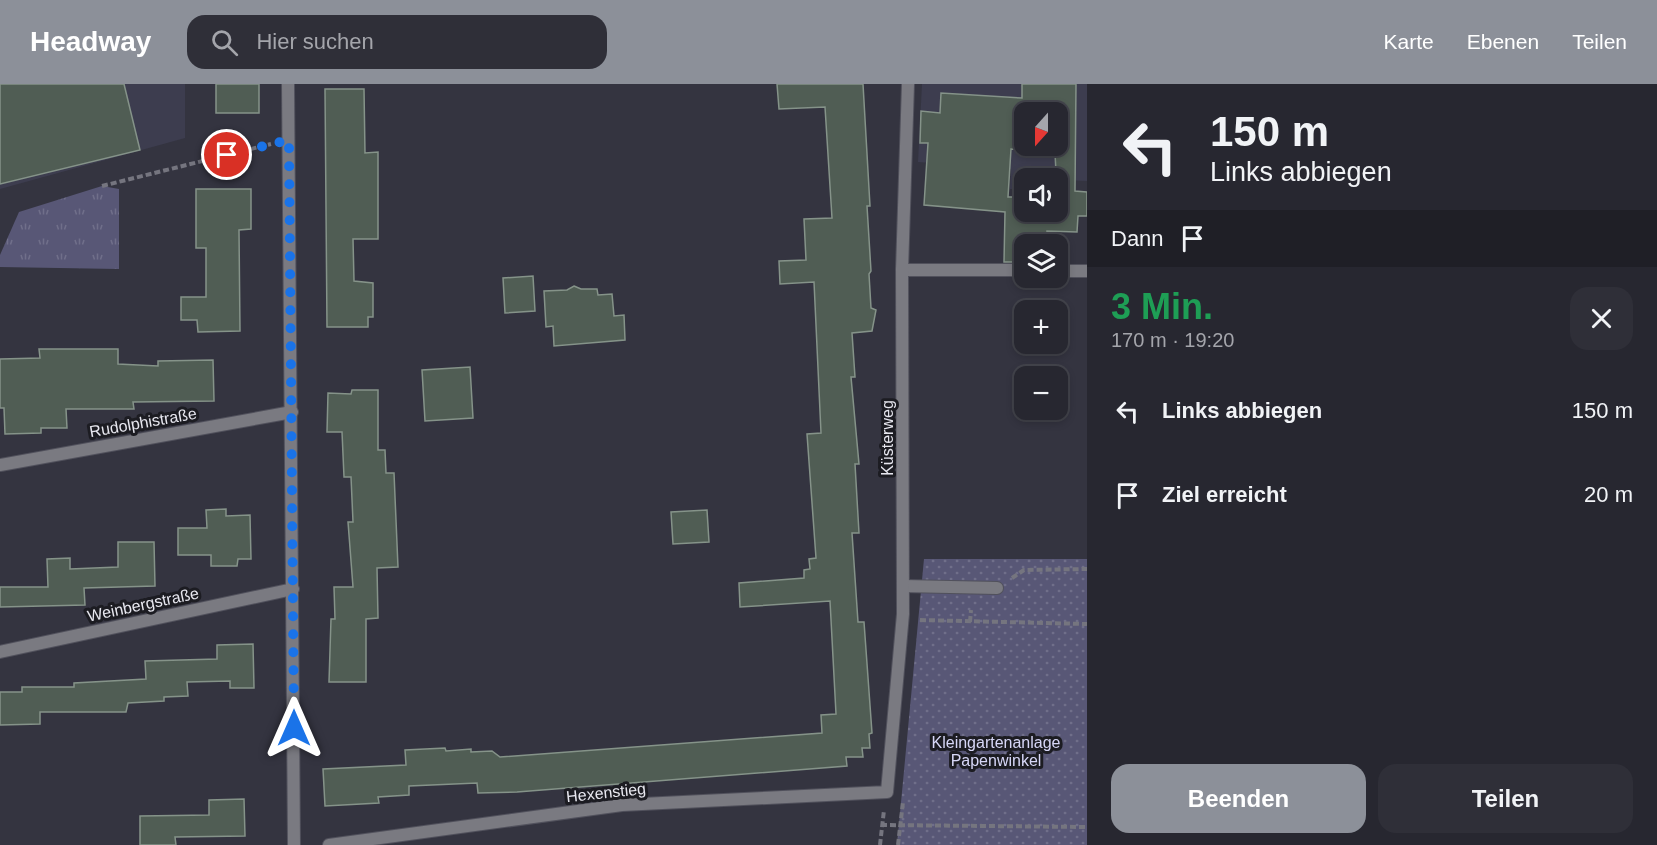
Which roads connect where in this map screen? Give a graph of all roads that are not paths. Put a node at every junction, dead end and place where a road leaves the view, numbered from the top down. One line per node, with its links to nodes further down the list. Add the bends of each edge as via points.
1 (288, 84): 7 (street)
2 (908, 84): 3 (street, Küsterweg)
3 (902, 270): 4 (street); 9 (street, Küsterweg)
4 (1014, 270)
5 (1068, 271): 6 (street)
6 (1087, 271)
7 (292, 412): 8 (street, Rudolphistraße); 11 (street)
8 (0, 465)
9 (903, 586): 10 (street); 13 (street, Küsterweg)
10 (997, 588)
11 (293, 589): 12 (street, Weinbergstraße); 14 (street)
12 (0, 652)
13 (887, 792): 15 (street, Hexenstieg, via 622,805)
14 (294, 845)
15 (329, 845)

